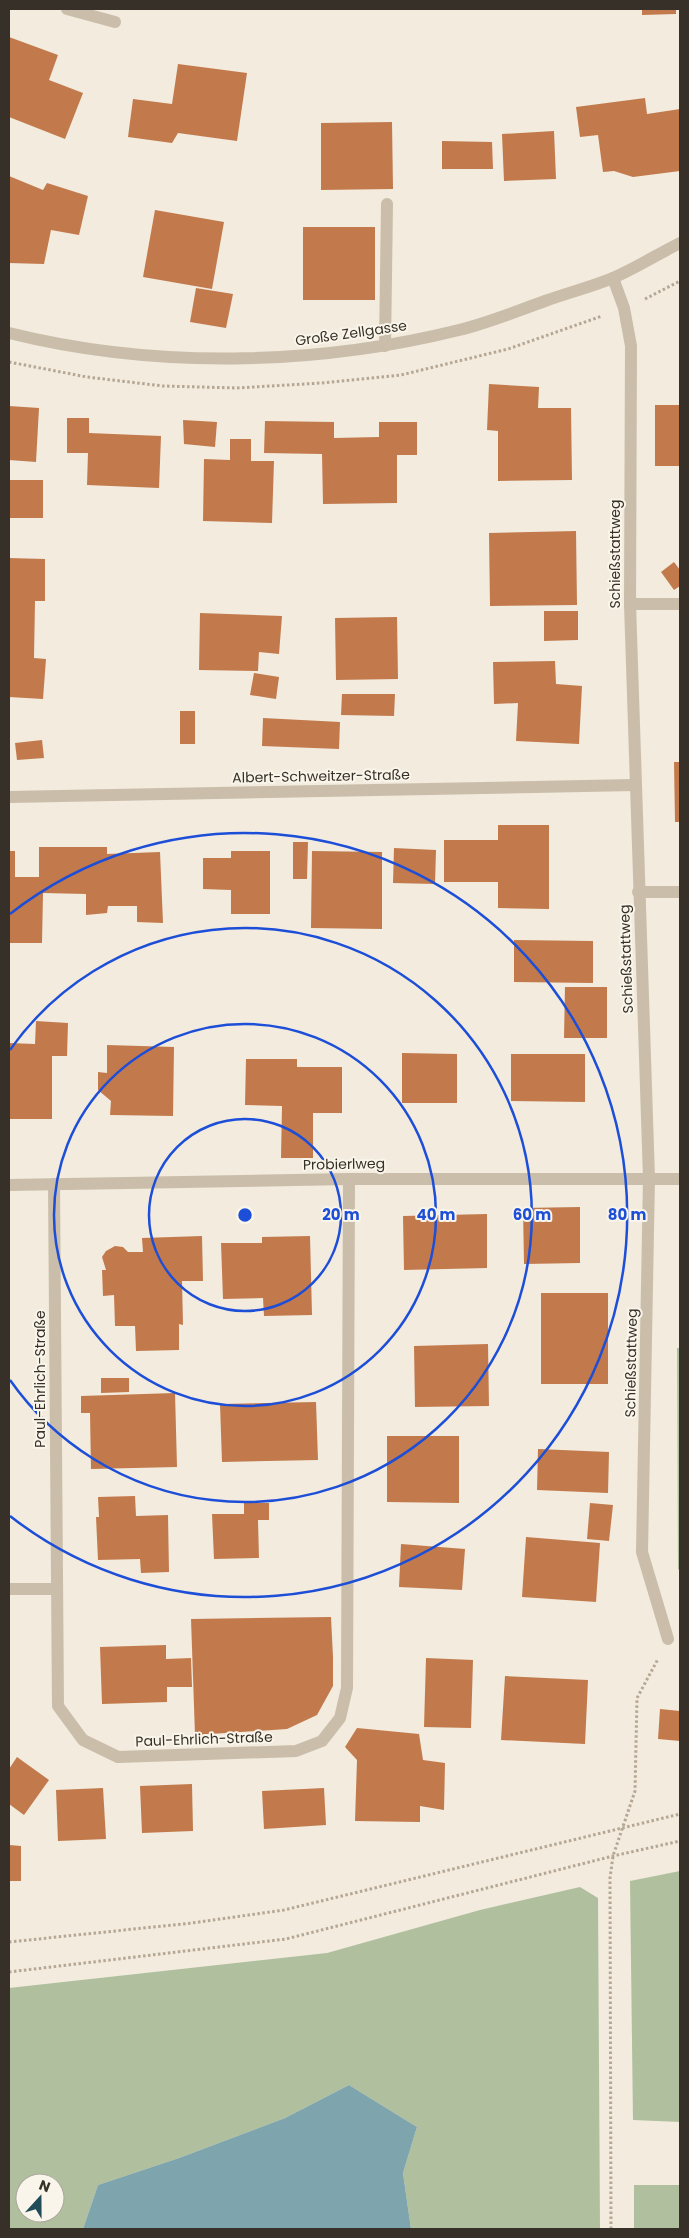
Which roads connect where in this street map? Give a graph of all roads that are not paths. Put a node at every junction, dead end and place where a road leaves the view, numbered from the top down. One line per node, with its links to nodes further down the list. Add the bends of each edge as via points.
1 (67, 9): 2 (street)
2 (115, 22)
3 (388, 204): 7 (street)
4 (680, 243): 5 (street, Große Zellgasse)
5 (613, 278): 7 (street, Große Zellgasse, via 461,330); 8 (street, Schießstattweg, via 624,308 631,346)
6 (9, 333): 7 (street, Große Zellgasse, via 51,343 210,358 293,356)
7 (385, 346)
8 (630, 604): 9 (street); 10 (street, Schießstattweg)
9 (680, 604)
10 (635, 785): 11 (street, Albert-Schweitzer-Straße); 12 (street, Schießstattweg)
11 (9, 797)
12 (638, 892): 13 (street); 14 (street, Schießstattweg)
13 (680, 892)
14 (650, 1178): 15 (street, Probierlweg); 16 (street, Probierlweg); 21 (street, Schießstattweg, via 642,1552)
15 (349, 1179): 17 (street, Probierlweg); 20 (street, Paul-Ehrlich-Straße, via 347,1688 340,1718 322,1741 296,1751 118,1757 83,1740 58,1706)
16 (680, 1179)
17 (54, 1184): 18 (street, Probierlweg); 20 (street, Paul-Ehrlich-Straße)
18 (9, 1185)
19 (9, 1589): 20 (street)
20 (57, 1589)
21 (668, 1639)

